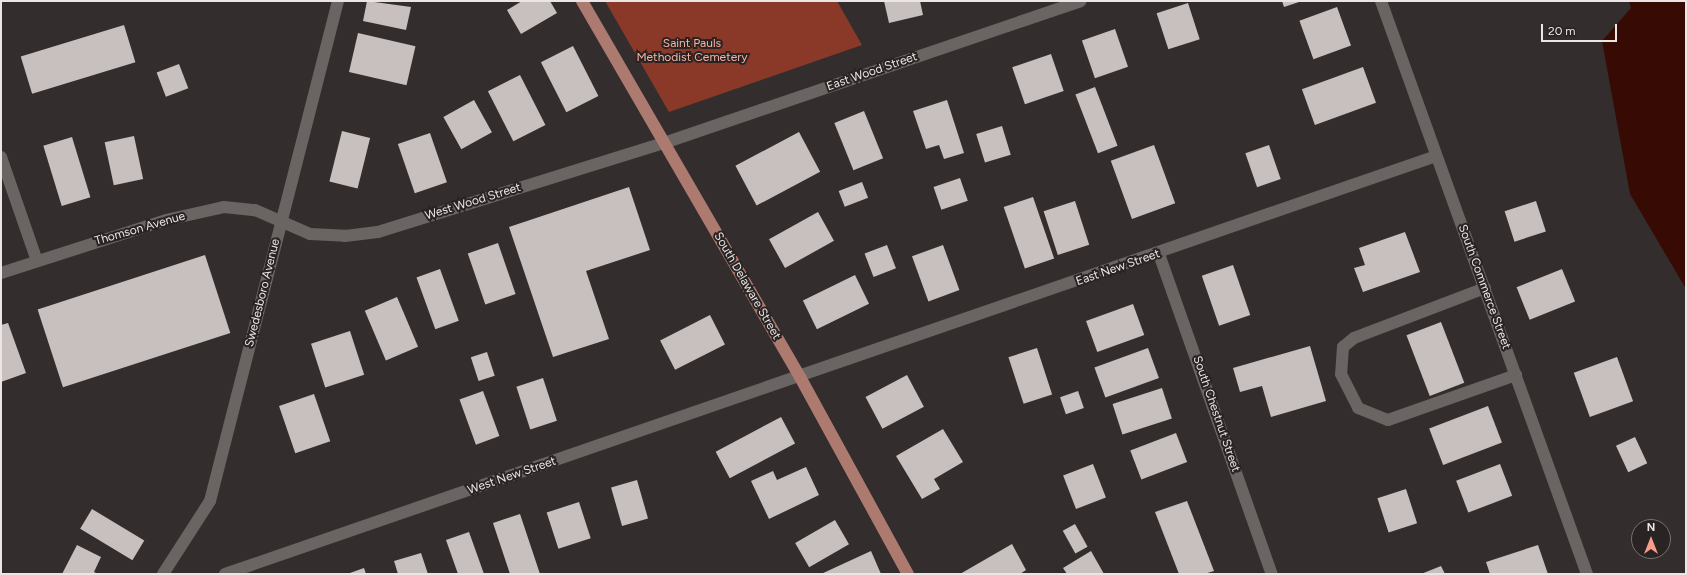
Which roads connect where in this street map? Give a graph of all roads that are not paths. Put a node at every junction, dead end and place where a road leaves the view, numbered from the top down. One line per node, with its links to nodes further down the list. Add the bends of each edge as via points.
1 (338, 1): 9 (street, Swedesboro Avenue)
2 (582, 1): 6 (main road, South Delaware Street)
3 (1080, 1): 5 (street, East Wood Street)
4 (1381, 1): 7 (street, South Commerce Street)
5 (1047, 6): 6 (street, East Wood Street)
6 (664, 143): 9 (street, West Wood Street, via 378,232 345,236 310,234); 15 (main road, South Delaware Street)
7 (1436, 156): 10 (street, East New Street); 13 (street, South Commerce Street)
8 (1, 157): 11 (street)
9 (280, 221): 11 (street, Thomson Avenue, via 256,210 224,207 166,220); 16 (street, Swedesboro Avenue, via 210,501 187,536)
10 (1159, 254): 15 (street, East New Street); 19 (street, South Chestnut Street)
11 (37, 261): 12 (street, Thomson Avenue)
12 (1, 273)
13 (1485, 288): 14 (street, South Commerce Street); 14 (street, via 1354,338 1343,346 1341,374 1358,408 1388,420)
14 (1516, 375): 20 (street, South Commerce Street)
15 (800, 377): 17 (street, West New Street); 18 (main road, South Delaware Street)
16 (168, 573)
17 (225, 574)
18 (908, 574)
19 (1272, 574)
20 (1587, 574)

